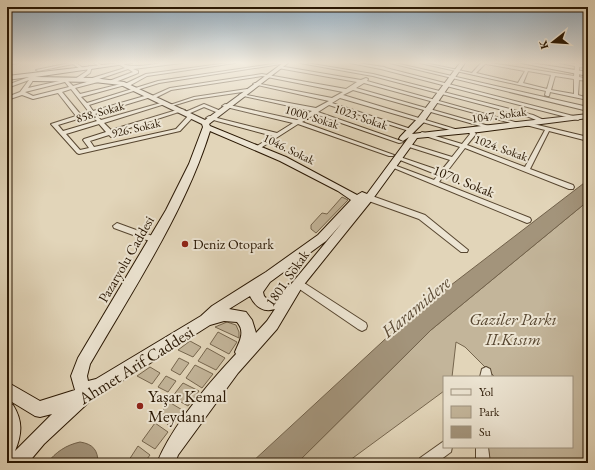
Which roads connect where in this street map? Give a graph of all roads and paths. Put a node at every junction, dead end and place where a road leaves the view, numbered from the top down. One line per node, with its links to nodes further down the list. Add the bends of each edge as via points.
1 (28, 85): 26 (street)
2 (47, 85): 26 (street)
3 (69, 85): 21 (street)
4 (83, 85): 21 (street)
5 (122, 85): 30 (street)
6 (128, 85): 22 (main road, 1046. Sokak)
7 (150, 85): 22 (street)
8 (197, 85): 31 (street, via 170,89)
9 (254, 85): 23 (main road)
10 (259, 85): 38 (street, 1024. Sokak)
11 (320, 85): 24 (street)
12 (356, 85): 24 (street)
13 (377, 85): 37 (street)
14 (412, 85): 28 (street)
15 (445, 85): 28 (main road)
16 (450, 85): 50 (street)
17 (485, 85): 35 (street)
18 (524, 85): 25 (street)
19 (550, 85): 25 (street)
20 (576, 85): 33 (street)
21 (71, 88): 27 (street); 30 (street)
22 (136, 90): 31 (main road, 1046. Sokak); 39 (street)
23 (248, 90): 29 (main road); 40 (street, 858. Sokak)
24 (349, 90): 32 (street); 43 (street)
25 (548, 90): 33 (street); 35 (street)
26 (24, 91): 27 (street, via 33,98); 34 (street)
27 (59, 91): 48 (street)
28 (440, 92): 37 (main road); 52 (street)
29 (241, 95): 41 (main road); 45 (street, 1023. Sokak)
30 (78, 96): 39 (street)
31 (151, 96): 40 (main road, 1046. Sokak); 46 (street)
32 (340, 96): 38 (street); 51 (street)
33 (576, 96): 36 (street)
34 (7, 99)
35 (546, 99): 42 (street)
36 (588, 99)
37 (434, 100): 43 (main road); 56 (street)
38 (330, 102): 45 (street); 64 (street, 1024. Sokak)
39 (85, 104): 46 (street)
40 (169, 104): 47 (main road, 1046. Sokak); 53 (street, 858. Sokak)
41 (225, 106): 44 (main road); 54 (street, 1000. Sokak)
42 (588, 109)
43 (428, 110): 51 (main road); 57 (street)
44 (218, 111): 47 (street, via 204,105); 55 (main road)
45 (315, 111): 54 (street); 68 (street, 1023. Sokak)
46 (92, 113): 48 (street); 53 (street)
47 (186, 113): 55 (main road, 1046. Sokak); 59 (street); 59 (street, 926. Sokak, via 178,130)
48 (80, 116): 63 (street, via 54,124)
49 (588, 116): 50 (main road, 1047. Sokak)
50 (578, 118): 52 (main road, 1047. Sokak)
51 (421, 120): 61 (street); 64 (main road)
52 (543, 121): 56 (main road, 1047. Sokak)
53 (101, 122): 62 (street); 63 (street, 858. Sokak)
54 (297, 122): 65 (street); 72 (street, 1000. Sokak)
55 (207, 123): 65 (street); 70 (main road, 1046. Sokak); 82 (main road, Pazaryolu Caddesi, via 199,155)
56 (522, 124): 57 (main road, 1047. Sokak); 58 (street)
57 (493, 128): 60 (main road, 1047. Sokak)
58 (548, 129): 66 (street); 75 (street)
59 (142, 131): 62 (street); 67 (street, 926. Sokak)
60 (471, 131): 61 (main road, 1047. Sokak); 69 (street, via 473,134)
61 (462, 132): 64 (main road, 1047. Sokak)
62 (110, 133): 67 (street); 71 (street, via 86,140)
63 (62, 134): 71 (street, 926. Sokak, via 79,152)
64 (416, 134): 68 (main road); 69 (street, 1024. Sokak)
65 (277, 136): 70 (street)
66 (588, 139)
67 (119, 143): 71 (street, 926. Sokak)
68 (404, 143): 72 (main road); 73 (street, 1023. Sokak)
69 (464, 146): 73 (street); 75 (street, 1024. Sokak)
70 (259, 147): 79 (main road, 1046. Sokak)
71 (93, 149)
72 (394, 157): 74 (main road); 76 (street, 1000. Sokak); 79 (main road, via 365,191)
73 (454, 159): 76 (street)
74 (392, 166): 77 (street, 1070. Sokak); 79 (main road)
75 (527, 169): 78 (street, 1024. Sokak)
76 (442, 174): 77 (street)
77 (435, 183): 80 (street, 1070. Sokak)
78 (571, 187)
79 (363, 202): 83 (street, 1046. Sokak, via 422,217); 84 (main road, via 322,238); 85 (main road, 1801. Sokak)
80 (527, 220)
81 (117, 226): 82 (street)
82 (155, 240): 89 (main road, Pazaryolu Caddesi, via 80,370 79,379 83,387 93,388)
83 (464, 250)
84 (270, 276): 85 (main road, via 256,295 260,302 265,304 277,303); 86 (main road, via 217,310)
85 (298, 283): 87 (street); 88 (main road, 1801. Sokak, via 272,325)
86 (206, 320): 88 (main road, via 230,314 246,320 249,340); 89 (main road, Ahmet Arif Caddesi)
87 (362, 326)
88 (233, 368): 96 (main road)
89 (100, 385): 91 (main road, Ahmet Arif Caddesi)
90 (7, 390): 91 (main road, via 40,409)
91 (83, 396): 97 (main road, Ahmet Arif Caddesi, via 38,438)
92 (7, 411): 93 (main road, via 14,427)
93 (7, 448)
94 (445, 448): 98 (street)
95 (482, 448): 99 (street)
96 (165, 459)
97 (16, 463)
98 (425, 463)
99 (483, 463)

